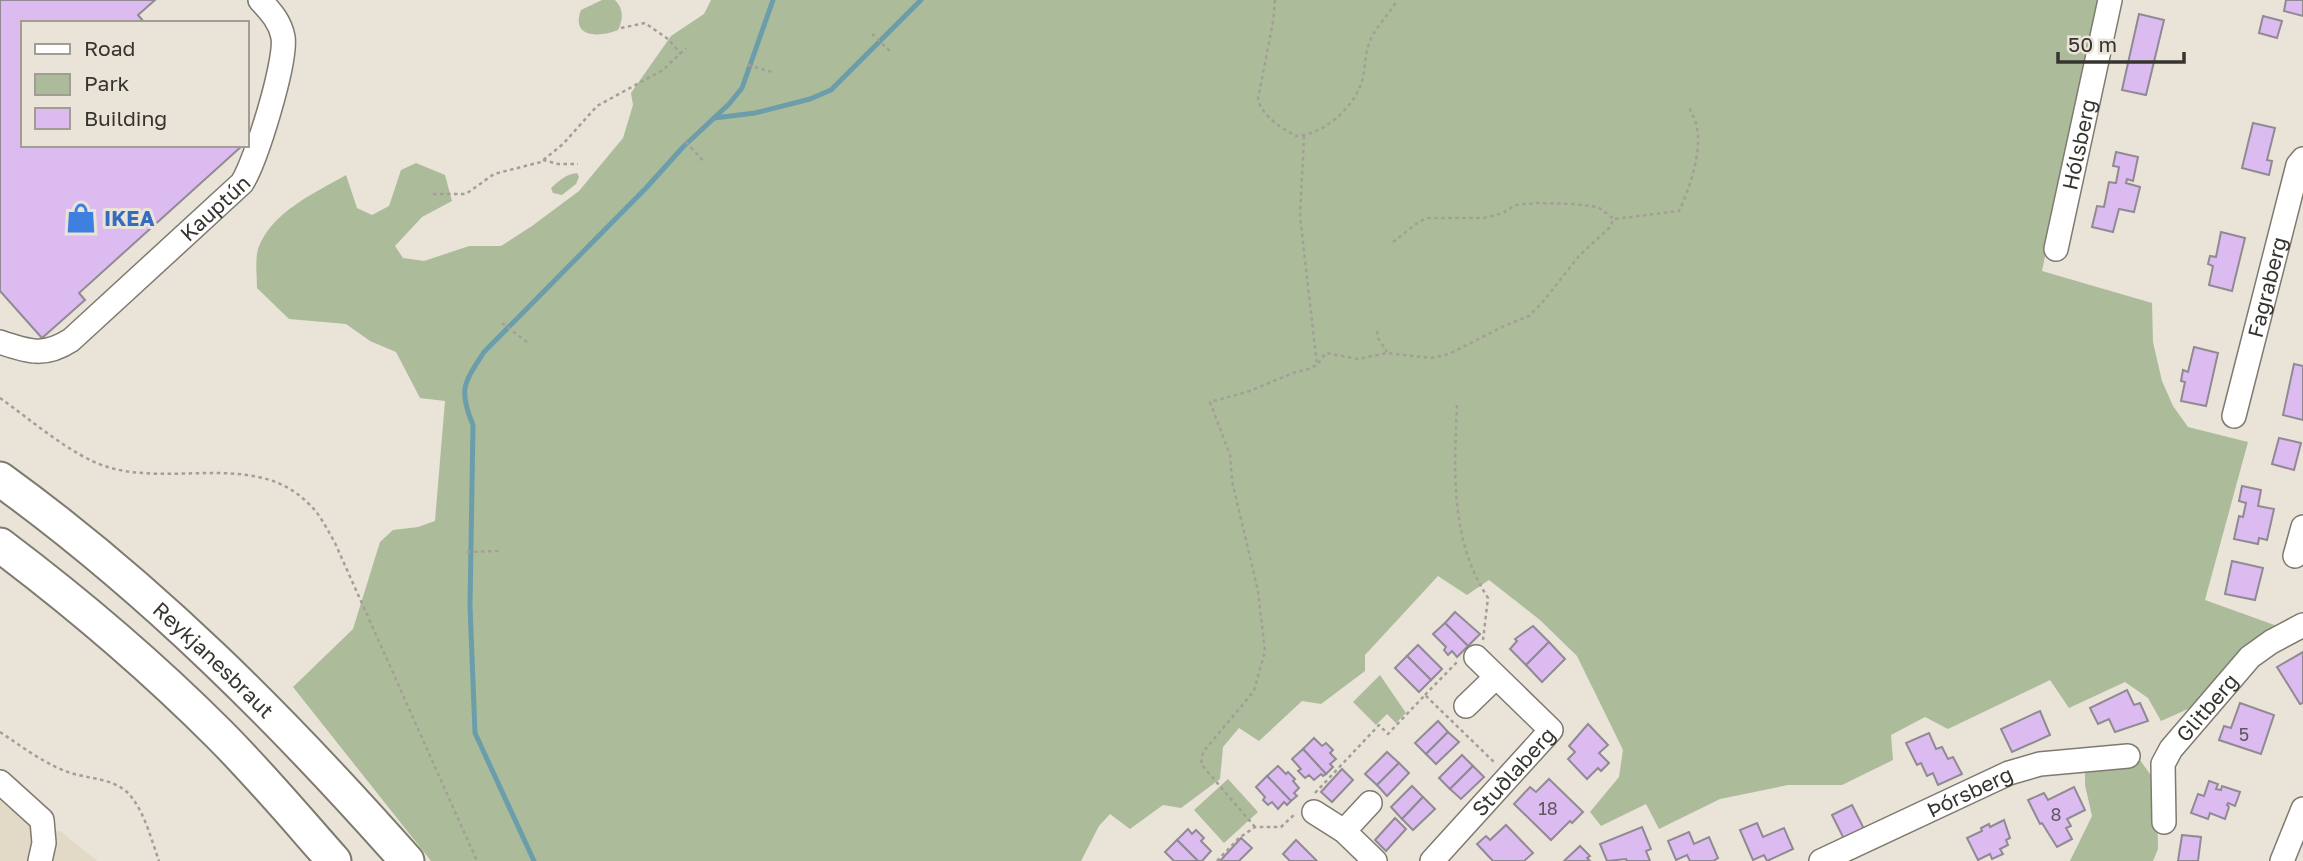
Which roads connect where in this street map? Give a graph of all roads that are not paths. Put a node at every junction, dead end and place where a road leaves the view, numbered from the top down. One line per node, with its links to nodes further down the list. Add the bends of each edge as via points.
1 (260, 0): 5 (street, Kauptún, via 275,18 284,48 268,116 243,183 71,340 44,352)
2 (2110, 0): 4 (street, Hólsberg)
3 (2303, 159): 6 (street, Fagraberg, via 2298,164)
4 (2056, 249)
5 (0, 342)
6 (2234, 416)
7 (0, 479): 24 (highway, Reykjanesbraut, via 128,579 213,656 296,738)
8 (2303, 527): 10 (street)
9 (0, 545): 23 (highway, via 124,646 219,734)
10 (2295, 556)
11 (2303, 625): 20 (street, Glitberg, via 2250,657 2171,749 2163,764)
12 (1468, 658): 13 (street, Stuðlaberg)
13 (1496, 677): 14 (street); 26 (street, Stuðlaberg, via 1551,730)
14 (1466, 706)
15 (2128, 756): 27 (street, Þórsberg, via 2040,764 2009,773)
16 (0, 782): 22 (street, via 42,820)
17 (1370, 803): 21 (street)
18 (1309, 806): 21 (street)
19 (2303, 809): 28 (street)
20 (2164, 822)
21 (1344, 831): 25 (street)
22 (42, 852)
23 (334, 861)
24 (407, 861)
25 (1375, 861)
26 (1432, 861)
27 (1821, 861)
28 (2282, 861)

